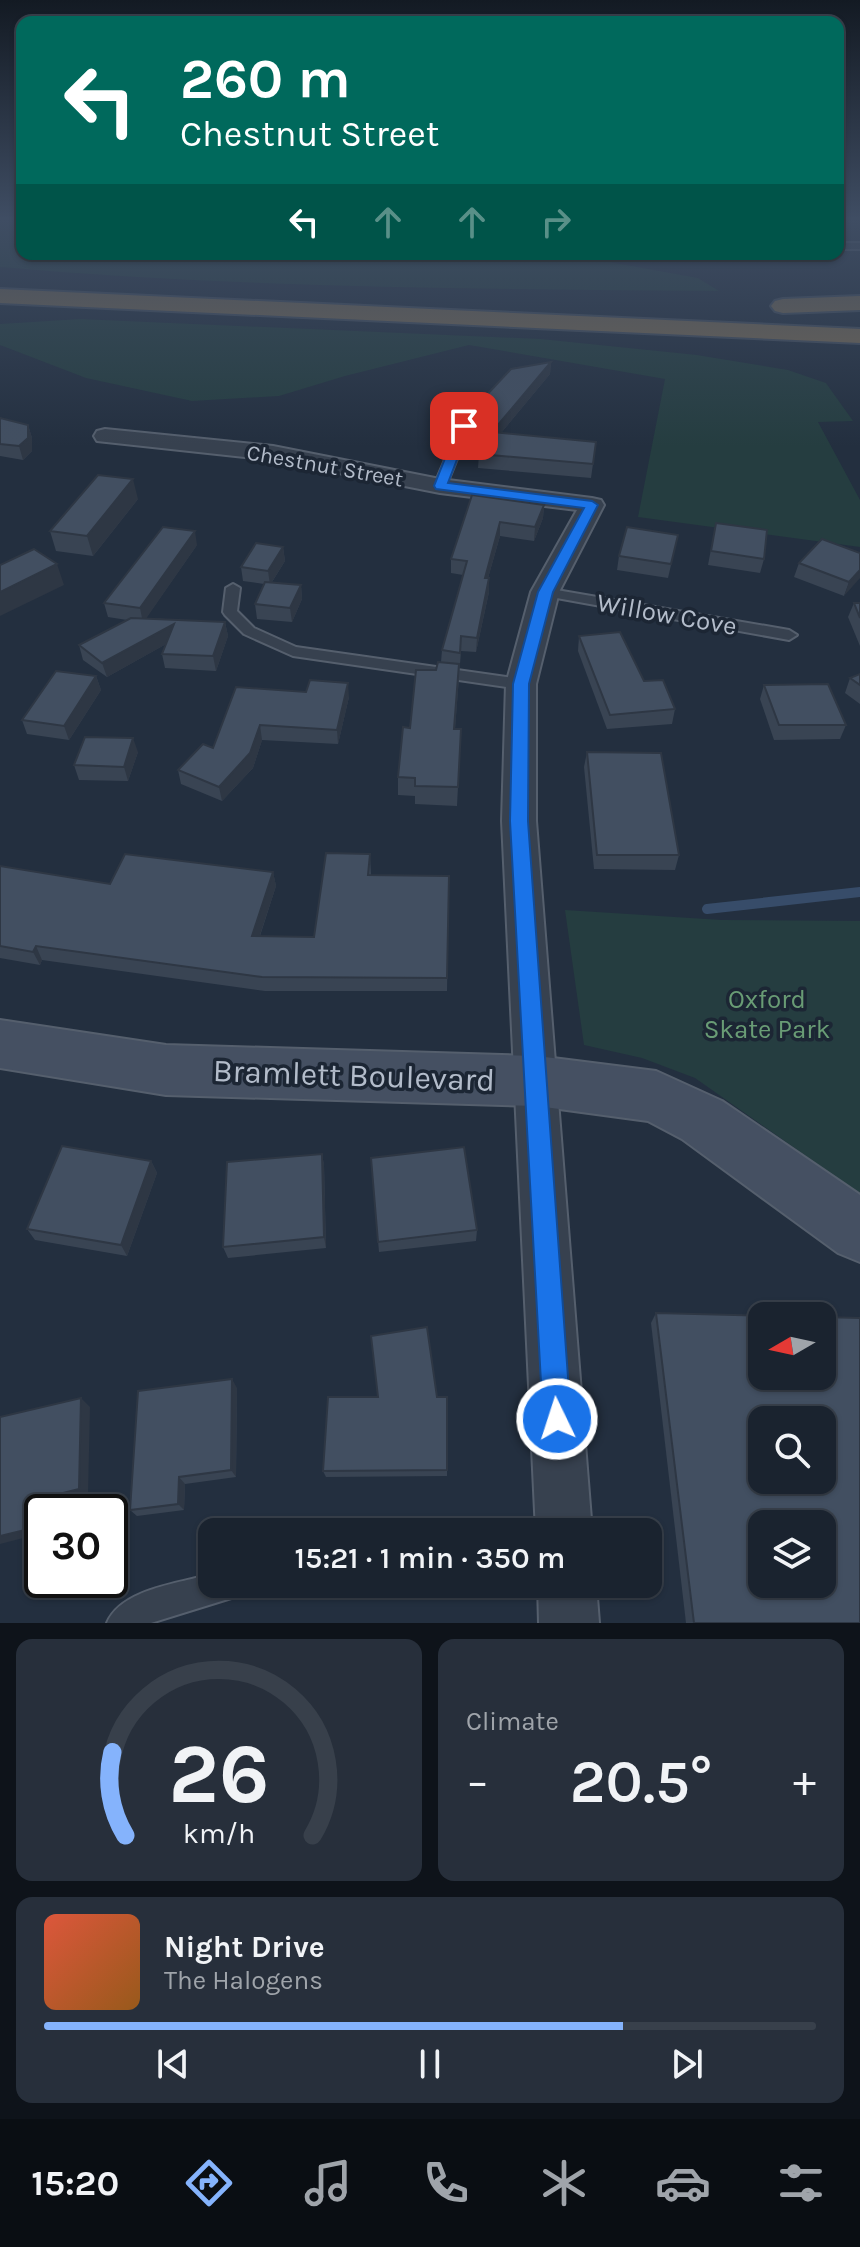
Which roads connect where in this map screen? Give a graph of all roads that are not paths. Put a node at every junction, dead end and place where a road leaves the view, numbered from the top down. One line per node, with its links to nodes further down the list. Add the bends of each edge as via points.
1 (328, 295): 6 (highway)
2 (0, 296): 8 (highway)
3 (860, 303): 5 (highway)
4 (731, 307): 6 (highway)
5 (761, 307)
6 (624, 308): 7 (highway)
7 (860, 319)
8 (554, 323): 9 (highway); 10 (highway)
9 (860, 336)
10 (831, 359)
11 (474, 402): 13 (lane)
12 (105, 436): 13 (street, Chestnut Street, via 273,453)
13 (440, 486): 15 (street, Chestnut Street, via 592,505)
14 (233, 588): 17 (lane, via 230,612 249,631 293,651)
15 (545, 592): 16 (lane, Willow Cove); 17 (street)
16 (789, 635)
17 (521, 684): 19 (street, via 519,821)
18 (0, 1044): 19 (street, Bramlett Boulevard, via 166,1070)
19 (537, 1081): 20 (street, Bramlett Boulevard, via 656,1097 702,1120); 21 (street)
20 (860, 1231)
21 (563, 1518)
22 (198, 1593): 24 (lane, via 142,1610)
23 (568, 1598): 25 (street)
24 (123, 1623)
25 (569, 1623)

